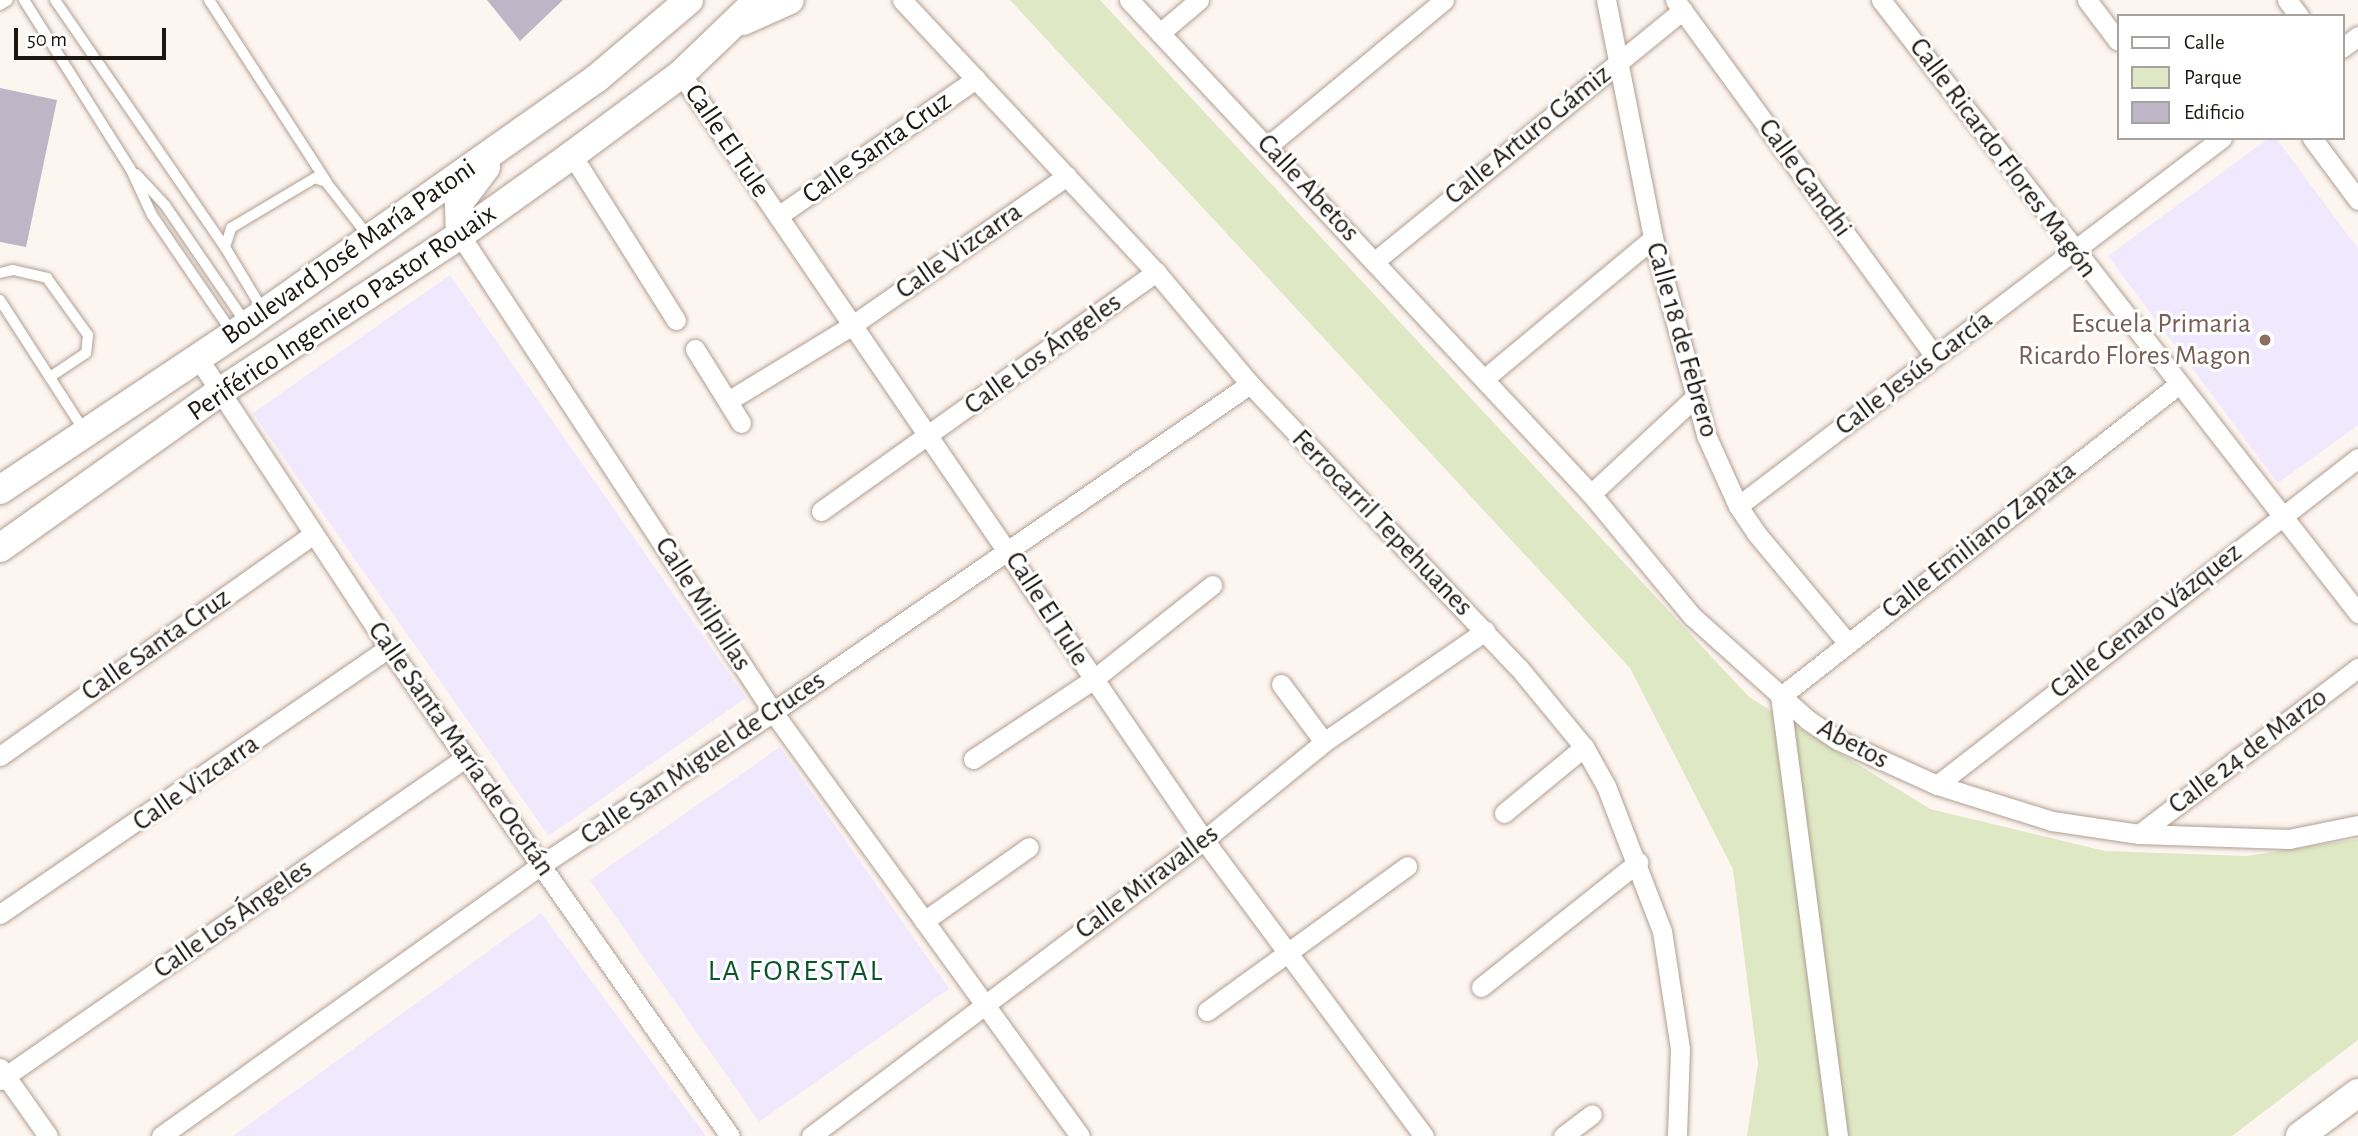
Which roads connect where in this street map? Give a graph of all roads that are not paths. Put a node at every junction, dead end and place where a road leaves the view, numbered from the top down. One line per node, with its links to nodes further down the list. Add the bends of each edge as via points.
1 (8, 0): 15 (lane)
2 (24, 0): 29 (lane)
3 (209, 0): 31 (lane)
4 (688, 0): 23 (main road, Boulevard José María Patoni, via 625,57)
5 (758, 0): 17 (main road)
6 (790, 0): 17 (main road)
7 (902, 0): 22 (street, Ferrocarril Tepehuanes)
8 (1129, 0): 18 (street, Calle Abetos)
9 (1199, 0): 18 (street)
10 (1444, 0): 26 (street)
11 (1606, 0): 20 (street, Calle 18 de Febrero)
12 (1881, 0): 38 (street, Calle Ricardo Flores Magón)
13 (2087, 0): 19 (street)
14 (59, 1): 37 (lane)
15 (0, 5)
16 (1679, 5): 20 (street, Calle Arturo Gámiz); 47 (street, Calle Gandhi)
17 (737, 24): 21 (main road)
18 (1160, 33): 26 (street, Calle Abetos)
19 (2116, 38)
20 (1616, 63): 36 (street, Calle 18 de Febrero); 39 (street, Calle Arturo Gámiz)
21 (681, 74): 28 (main road, Periférico Ingeniero Pastor Rouaix); 33 (street, Calle El Tule)
22 (976, 79): 30 (street, Ferrocarril Tepehuanes); 33 (street, Calle Santa Cruz)
23 (516, 135): 34 (main road, via 464,193 458,210); 35 (main road, Boulevard José María Patoni)
24 (2216, 140): 27 (street, Calle Jesús García)
25 (2313, 140): 32 (street)
26 (1269, 145): 39 (street, Calle Abetos)
27 (2197, 146): 38 (street, Calle Jesús García)
28 (572, 155): 34 (main road, Periférico Ingeniero Pastor Rouaix); 43 (street)
29 (130, 168): 44 (lane, via 165,205); 44 (lane, via 146,205)
30 (1067, 176): 40 (street, Ferrocarril Tepehuanes); 45 (street, Calle Vizcarra)
31 (326, 182): 35 (lane); 37 (lane, via 316,178 305,182 231,228)
32 (2358, 200)
33 (778, 216): 45 (street, Calle El Tule)
34 (460, 235): 53 (main road, Periférico Ingeniero Pastor Rouaix); 77 (street, Calle Milpillas)
35 (369, 237): 44 (main road, Boulevard José María Patoni)
36 (1653, 238): 50 (street); 54 (street, Calle 18 de Febrero)
37 (225, 247): 44 (lane)
38 (2075, 253): 47 (street, Calle Jesús García); 52 (street, Calle Ricardo Flores Magón)
39 (1375, 261): 50 (street, Calle Abetos)
40 (1156, 272): 51 (street, Ferrocarril Tepehuanes); 58 (street, Calle Los Ángeles)
41 (0, 273): 49 (lane, via 13,270 47,278 88,335 86,353)
42 (0, 300): 49 (lane)
43 (677, 320)
44 (248, 324): 48 (main road, Boulevard José María Patoni)
45 (851, 326): 55 (street, Calle Vizcarra); 58 (street, Calle El Tule)
46 (695, 349): 55 (street)
47 (1935, 356): 62 (street, Calle Jesús García)
48 (198, 358): 53 (street, Calle Santa María de Ocotán); 57 (main road, Boulevard José María Patoni)
49 (50, 377): 57 (lane)
50 (1484, 379): 61 (street, Abetos)
51 (1250, 384): 67 (street, Calle San Miguel de Cruces); 70 (street, Ferrocarril Tepehuanes)
52 (2179, 384): 64 (street, Calle Ricardo Flores Magón); 71 (street, Calle Emiliano Zapata)
53 (221, 391): 65 (street, Calle Santa María de Ocotán); 66 (main road, Periférico Ingeniero Pastor Rouaix)
54 (1695, 397): 61 (street); 62 (street, Calle 18 de Febrero, via 1706,435)
55 (728, 401): 56 (street)
56 (741, 424)
57 (85, 432): 60 (main road, Boulevard José María Patoni)
58 (929, 435): 63 (street, Calle Los Ángeles); 67 (street, Calle El Tule)
59 (2358, 458): 64 (street, Calle Genaro Vázquez)
60 (0, 490)
61 (1591, 494): 76 (street, Abetos, via 1692,616)
62 (1738, 506): 71 (street, Calle 18 de Febrero)
63 (821, 511)
64 (2282, 514): 69 (street, Calle Ricardo Flores Magón); 83 (street, Calle Genaro Vázquez)
65 (312, 535): 72 (street, Calle Santa María de Ocotán); 80 (street, Calle Santa Cruz)
66 (0, 548)
67 (1010, 551): 74 (street, Calle El Tule); 77 (street, Calle San Miguel de Cruces)
68 (1212, 585): 74 (street)
69 (2358, 613)
70 (1485, 631): 78 (street, Calle Miravalles); 79 (street, Ferrocarril Tepehuanes)
71 (1846, 641): 76 (street, Calle Emiliano Zapata)
72 (389, 648): 81 (street, Calle Santa María de Ocotán); 92 (street, Calle Vizcarra)
73 (2358, 667): 86 (street, Calle 24 de Marzo)
74 (1094, 679): 82 (street); 87 (street, Calle El Tule)
75 (1281, 684): 78 (street)
76 (1780, 697): 83 (street, Abetos, via 1838,740); 109 (street)
77 (773, 712): 90 (street, Calle San Miguel de Cruces); 93 (street, Calle Milpillas)
78 (1324, 742): 87 (street, Calle Miravalles)
79 (1584, 747): 84 (street); 89 (street, Ferrocarril Tepehuanes, via 1606,786)
80 (0, 756)
81 (465, 758): 90 (street, Calle Santa María de Ocotán); 98 (street, Calle Los Ángeles)
82 (973, 759)
83 (1937, 785): 86 (street, Abetos, via 2020,814)
84 (1504, 813)
85 (2358, 825): 86 (street, Abetos, via 2289,839)
86 (2139, 834)
87 (1204, 840): 94 (street, Calle El Tule); 96 (street, Calle Miravalles)
88 (1029, 847): 93 (street)
89 (1637, 862): 95 (street); 108 (street, Ferrocarril Tepehuanes, via 1662,931 1677,1006)
90 (541, 865): 102 (street, Calle San Miguel de Cruces); 103 (street, Calle Santa María de Ocotán)
91 (1406, 866): 94 (street)
92 (0, 914)
93 (923, 921): 96 (street, Calle Milpillas)
94 (1289, 952): 97 (street); 106 (street, Calle El Tule)
95 (1481, 987)
96 (984, 1006): 104 (street, Calle Miravalles); 105 (street, Calle Milpillas)
97 (1207, 1012)
98 (2, 1075): 101 (street)
99 (2358, 1093): 110 (main road)
100 (1592, 1114): 107 (street)
101 (48, 1136)
102 (161, 1136)
103 (730, 1136)
104 (811, 1136)
105 (1080, 1136)
106 (1424, 1136)
107 (1563, 1136)
108 (1677, 1136)
109 (1838, 1136)
110 (2300, 1136)

